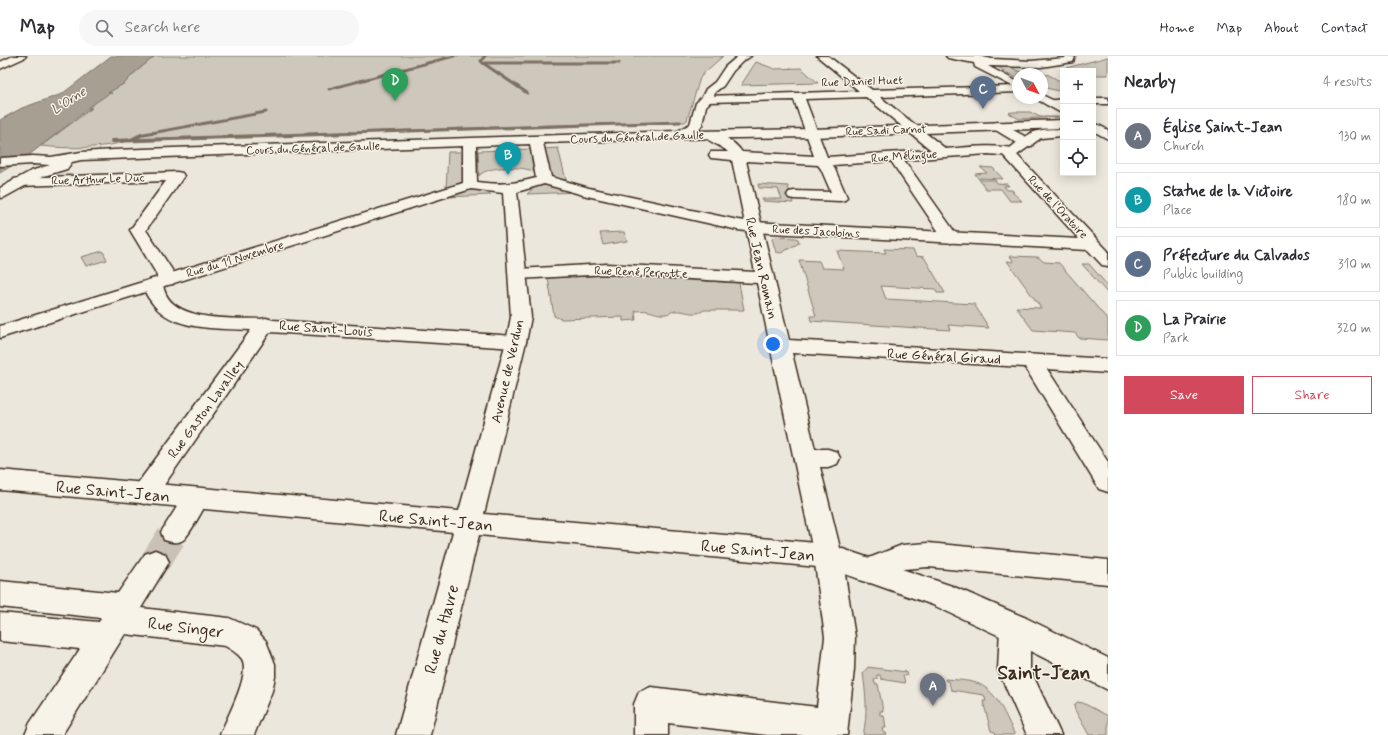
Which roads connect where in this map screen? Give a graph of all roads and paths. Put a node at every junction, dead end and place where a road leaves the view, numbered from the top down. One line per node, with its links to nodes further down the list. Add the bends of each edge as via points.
1 (21, 56): 8 (street)
2 (733, 56): 13 (street, via 718,72 710,85)
3 (746, 56): 13 (street, via 729,69)
4 (822, 56): 12 (street)
5 (951, 56): 7 (street)
6 (1072, 56): 7 (street, via 1063,62 1050,63)
7 (984, 62): 9 (street); 10 (street, via 979,65)
8 (0, 66)
9 (1012, 78)
10 (1012, 84)
11 (1012, 88): 12 (street, Rue Daniel Huet)
12 (869, 94): 14 (street, Rue Daniel Huet); 25 (street)
13 (709, 95): 14 (street, Rue Daniel Huet); 22 (street); 27 (street, via 700,105 696,125)
14 (798, 96): 26 (street)
15 (1048, 100): 19 (street)
16 (1048, 101): 20 (street)
17 (1096, 101): 18 (street)
18 (1108, 101)
19 (1060, 102)
20 (1060, 108)
21 (1060, 124): 23 (street, Rue Sadi Carnot)
22 (710, 126): 26 (street, Rue Sadi Carnot); 27 (street, Cours du Général de Gaulle); 31 (street, Cours du Général de Gaulle, via 701,139 692,140); 37 (street)
23 (998, 126): 25 (street, Rue Sadi Carnot); 32 (street)
24 (1096, 128): 30 (street)
25 (914, 129): 26 (street, Rue Sadi Carnot); 35 (street)
26 (812, 133): 40 (street)
27 (680, 134): 31 (street, Cours du Général de Gaulle)
28 (1060, 134): 32 (street, via 1037,135)
29 (1096, 135): 30 (street)
30 (1108, 136)
31 (536, 143): 33 (street, Cours du Général de Gaulle); 45 (street)
32 (1028, 143): 34 (street)
33 (469, 145): 39 (street, Cours du Général de Gaulle, via 81,156); 42 (street, Cours du Général de Gaulle); 47 (street)
34 (1012, 152): 35 (street, Rue Mélingue, via 988,150); 53 (street, Rue de l'Oratoire, via 1010,155 1015,161)
35 (943, 153): 38 (street, Rue Mélingue)
36 (716, 155): 37 (street, Rue Mélingue)
37 (738, 156): 40 (street, Rue Mélingue); 51 (street, Rue Jean Romain)
38 (895, 156): 40 (street, Rue Mélingue); 52 (street)
39 (47, 161): 41 (street); 42 (street, Cours du Général de Gaulle); 43 (street)
40 (822, 161): 50 (street, via 828,168 840,197)
41 (0, 162)
42 (72, 163): 43 (street)
43 (36, 174): 46 (street)
44 (177, 176): 46 (street, Rue Arthur Le Duc); 57 (street, Rue Saint-Louis, via 138,230 165,272)
45 (544, 180): 48 (street); 51 (street, Rue des Jacobins, via 587,192)
46 (19, 182): 49 (street)
47 (470, 185): 48 (street); 57 (street, Rue du 11 Novembre)
48 (508, 190): 55 (street, Avenue de Verdun)
49 (0, 194)
50 (794, 195)
51 (754, 227): 52 (street, Rue des Jacobins); 56 (street, Rue Jean Romain)
52 (950, 238): 53 (street, Rue des Jacobins)
53 (1094, 245): 54 (street, Rue de l'Oratoire)
54 (1108, 261)
55 (518, 274): 56 (street, Rue René Perrotte, via 607,269); 60 (street, Avenue de Verdun, via 521,317)
56 (765, 278): 61 (street, Rue Jean Romain)
57 (161, 282): 58 (street, Rue Saint-Louis, via 155,293 167,308 176,314 189,319); 59 (street, Rue du 11 Novembre)
58 (266, 324): 60 (street, Rue Saint-Louis); 66 (street, Rue Gaston Lavalley)
59 (0, 332)
60 (516, 342): 68 (street, Avenue de Verdun)
61 (780, 346): 62 (street, Rue Général Giraud); 70 (street, Rue Jean Romain, via 817,458)
62 (1032, 362): 63 (street, Rue Général Giraud); 65 (street)
63 (1108, 366)
64 (0, 480): 66 (street, Rue Saint-Jean)
65 (1108, 482)
66 (144, 494): 67 (street, Rue Saint-Jean)
67 (196, 498): 68 (street, Rue Saint-Jean); 69 (street)
68 (469, 523): 70 (street, Rue Saint-Jean); 82 (street, Rue du Havre)
69 (174, 532)
70 (828, 556): 72 (street, Rue Saint-Jean); 79 (street, Rue Jean Romain, via 840,637)
71 (155, 562): 75 (street)
72 (868, 571): 73 (street, via 902,557 928,555); 77 (street, Rue Saint-Jean, via 942,595)
73 (1108, 572)
74 (0, 594): 75 (street)
75 (116, 621): 76 (street); 80 (street); 81 (street, Rue Singer, via 229,632 241,636 250,643 260,662 260,676 257,690)
76 (0, 627)
77 (1015, 628): 78 (street, Rue Saint-Jean); 84 (street, via 1014,670)
78 (1108, 674)
79 (831, 730): 83 (street, via 651,704)
80 (42, 735)
81 (237, 735)
82 (413, 735)
83 (651, 735)
84 (1044, 735)

